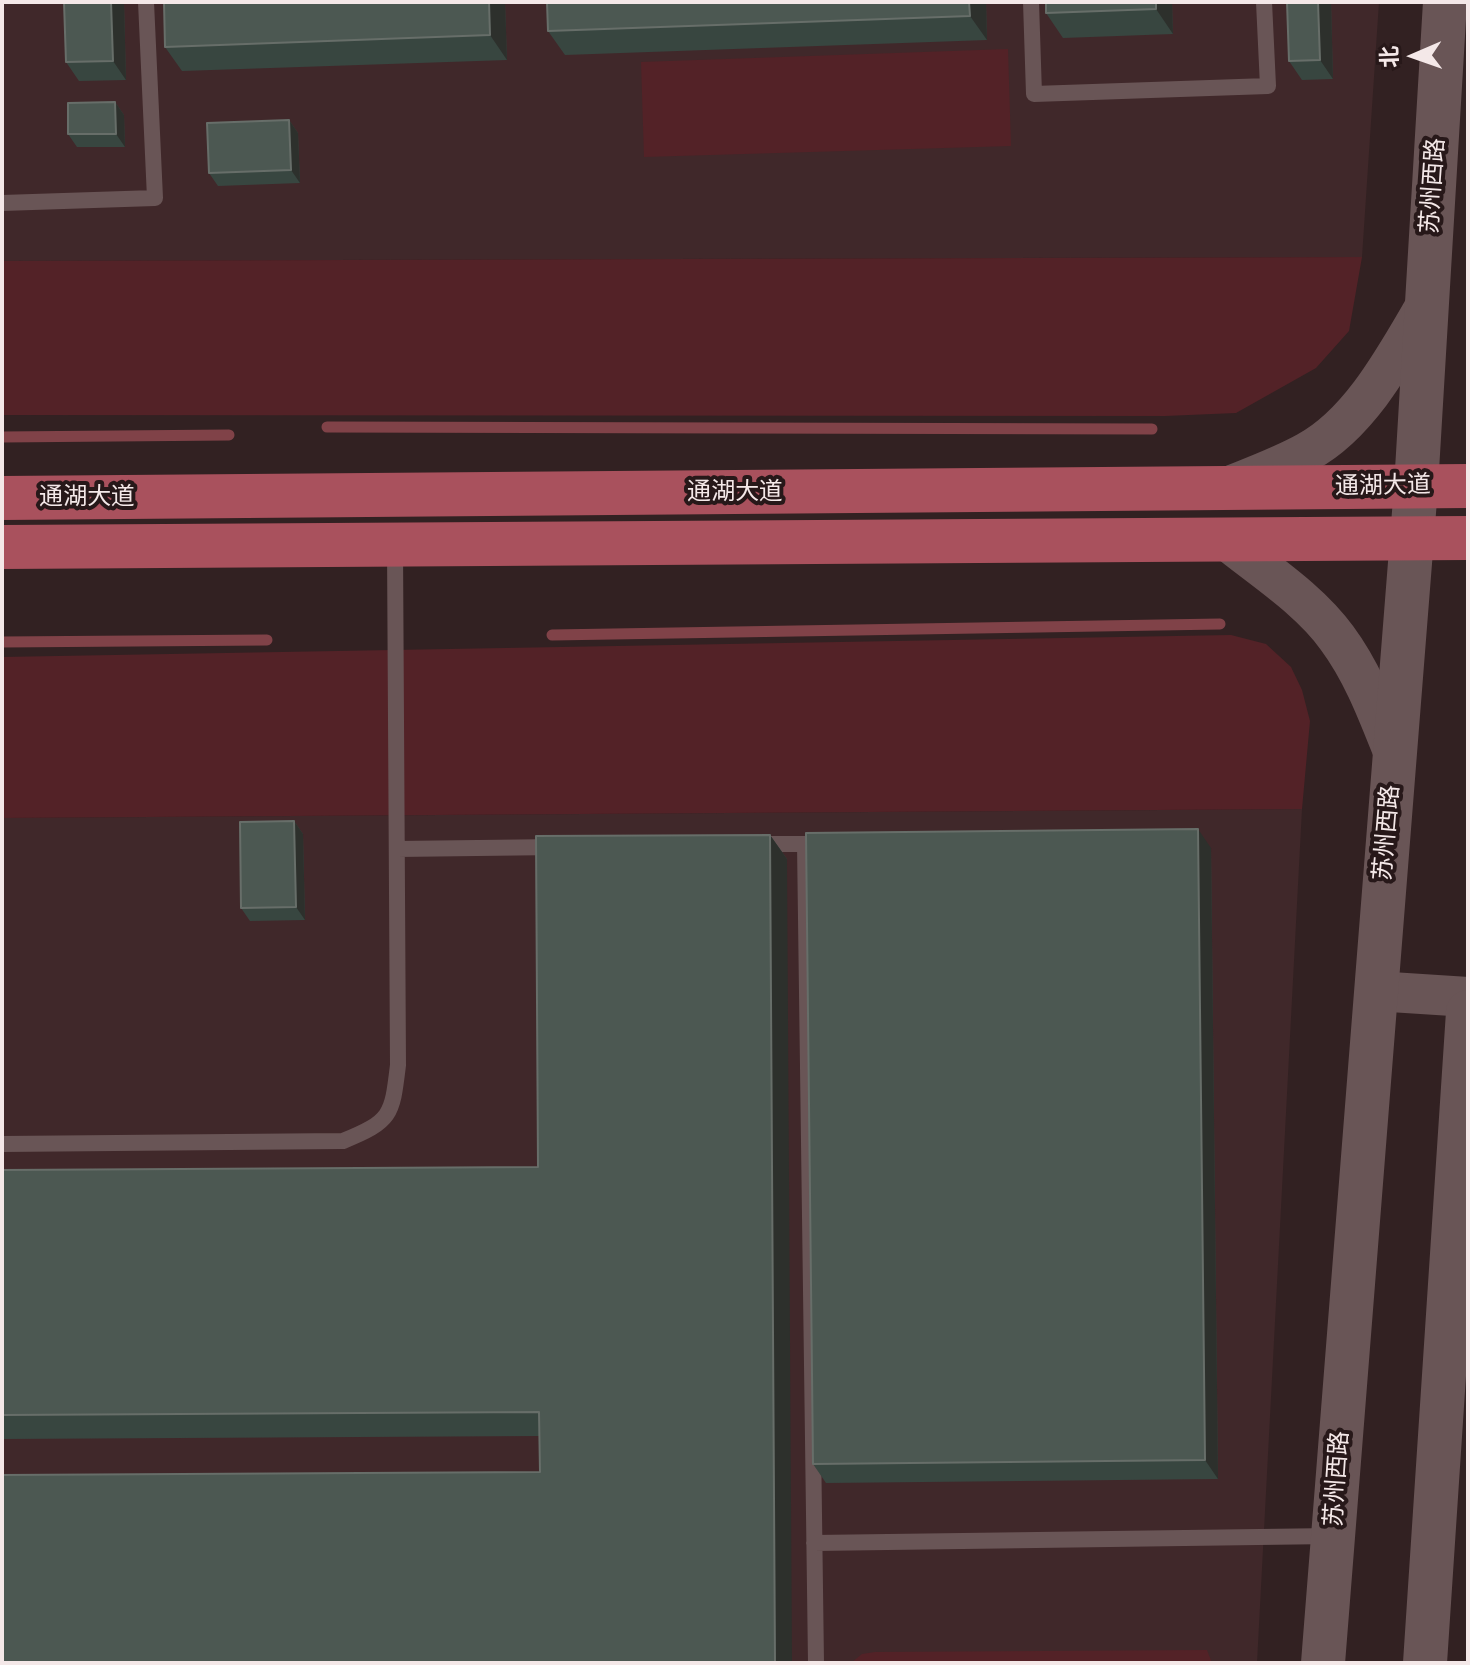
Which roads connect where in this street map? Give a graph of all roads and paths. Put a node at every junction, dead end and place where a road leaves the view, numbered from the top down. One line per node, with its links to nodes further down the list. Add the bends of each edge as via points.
1 (146, 2): 5 (lane, via 155,198)
2 (1031, 2): 3 (lane, via 1034,94 1268,86)
3 (1264, 2)
4 (1445, 2): 6 (main road, 苏州西路)
5 (2, 203)
6 (1427, 303): 8 (main road, 苏州西路); 9 (street, via 1386,371 1340,427 1310,451)
7 (1468, 486): 8 (main road, 通湖大道)
8 (1416, 487): 9 (main road, 通湖大道); 11 (main road, 苏州西路)
9 (1224, 489): 10 (main road, 通湖大道)
10 (2, 498)
11 (1411, 537): 12 (main road, 通湖大道); 13 (main road, 通湖大道); 16 (main road, 苏州西路)
12 (1468, 538)
13 (1226, 540): 14 (main road, 通湖大道); 16 (street, via 1337,637 1367,689)
14 (394, 545): 15 (main road, 通湖大道); 19 (lane)
15 (2, 547)
16 (1394, 754): 20 (main road, 苏州西路)
17 (742, 845): 25 (lane, via 805,844)
18 (569, 847): 19 (lane)
19 (397, 849): 23 (lane, via 398,1065 393,1106 375,1128 343,1141)
20 (1375, 991): 21 (street); 24 (main road, 苏州西路)
21 (1468, 997)
22 (1468, 1012): 28 (main road)
23 (2, 1144)
24 (1333, 1536): 25 (lane); 27 (main road, 苏州西路)
25 (814, 1543): 26 (lane)
26 (816, 1663)
27 (1323, 1663)
28 (1425, 1663)

